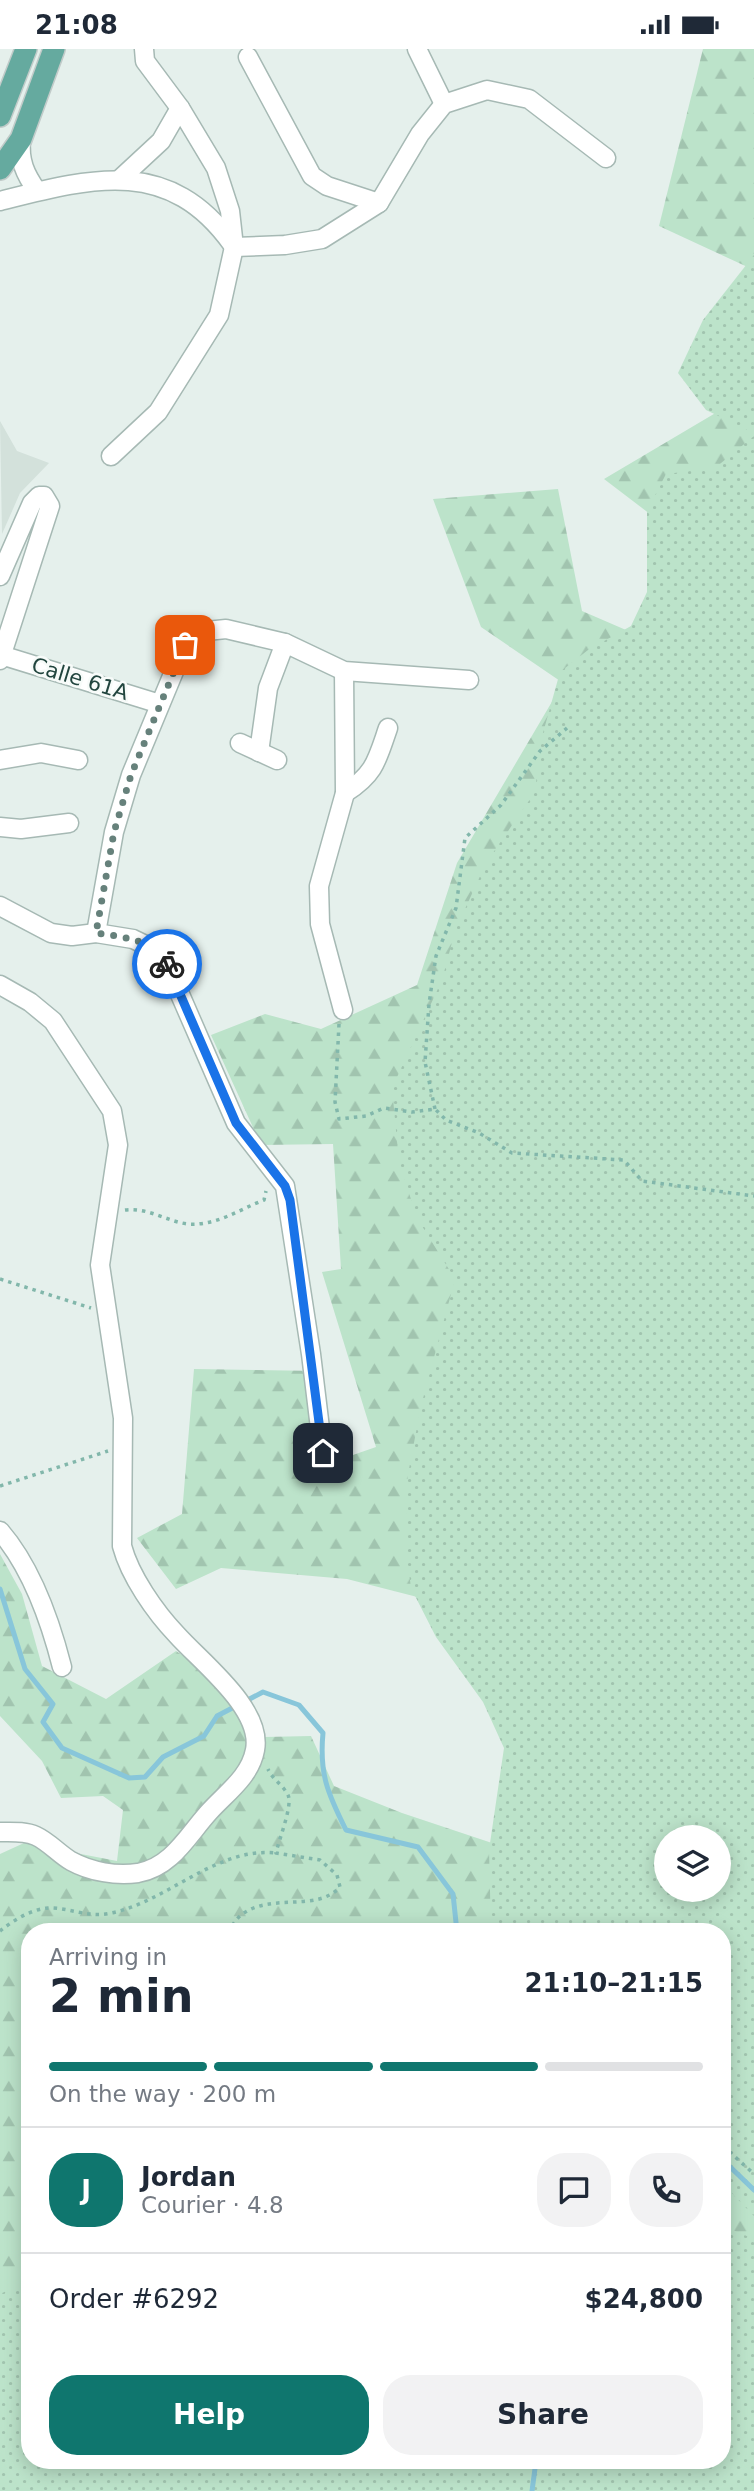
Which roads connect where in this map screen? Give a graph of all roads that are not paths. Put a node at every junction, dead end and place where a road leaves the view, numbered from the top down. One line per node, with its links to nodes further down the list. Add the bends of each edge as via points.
1 (26, 49): 8 (main road)
2 (54, 49): 9 (main road)
3 (144, 49): 7 (street, via 145,61)
4 (417, 49): 6 (street)
5 (248, 57): 15 (street, via 312,176 327,186)
6 (444, 104): 10 (street, via 487,90 529,99); 15 (street, via 420,134)
7 (180, 109): 12 (street, via 161,141); 16 (street, via 216,168 230,211)
8 (0, 116)
9 (21, 139): 11 (main road); 13 (street, via 24,172)
10 (606, 158)
11 (0, 169)
12 (120, 179): 13 (street); 16 (street, via 164,188 191,200 215,221)
13 (37, 191): 14 (street)
14 (0, 201)
15 (379, 203): 16 (street, via 323,239)
16 (234, 247): 17 (street, via 219,315 158,412)
17 (111, 456)
18 (0, 576): 20 (street, via 32,503 44,496 50,506)
19 (285, 643): 21 (street); 23 (street, via 226,629 197,632 185,645); 26 (street, via 268,688)
20 (0, 657): 23 (street, Calle 61A)
21 (344, 671): 22 (street); 30 (street)
22 (469, 680)
23 (160, 704): 34 (street, via 114,832)
24 (388, 728): 30 (street, via 374,768)
25 (240, 743): 26 (street)
26 (259, 752): 29 (street)
27 (0, 760): 28 (street, via 41,753)
28 (78, 760)
29 (277, 761)
30 (345, 793): 36 (street, via 319,886 320,924)
31 (69, 823): 32 (street)
32 (0, 827)
33 (0, 906): 34 (street, via 51,933)
34 (96, 933): 37 (street, via 133,939 162,953 236,1123 285,1186)
35 (0, 985): 40 (street, via 53,1021 112,1111 118,1145 100,1265 123,1418 122,1546 127,1564 176,1634 233,1693 255,1734 256,1748 250,1767 181,1847 161,1864 139,1873 92,1870 36,1836)
36 (343, 1010)
37 (323, 1453)
38 (0, 1531): 39 (street, via 38,1597)
39 (62, 1667)
40 (0, 1832)

